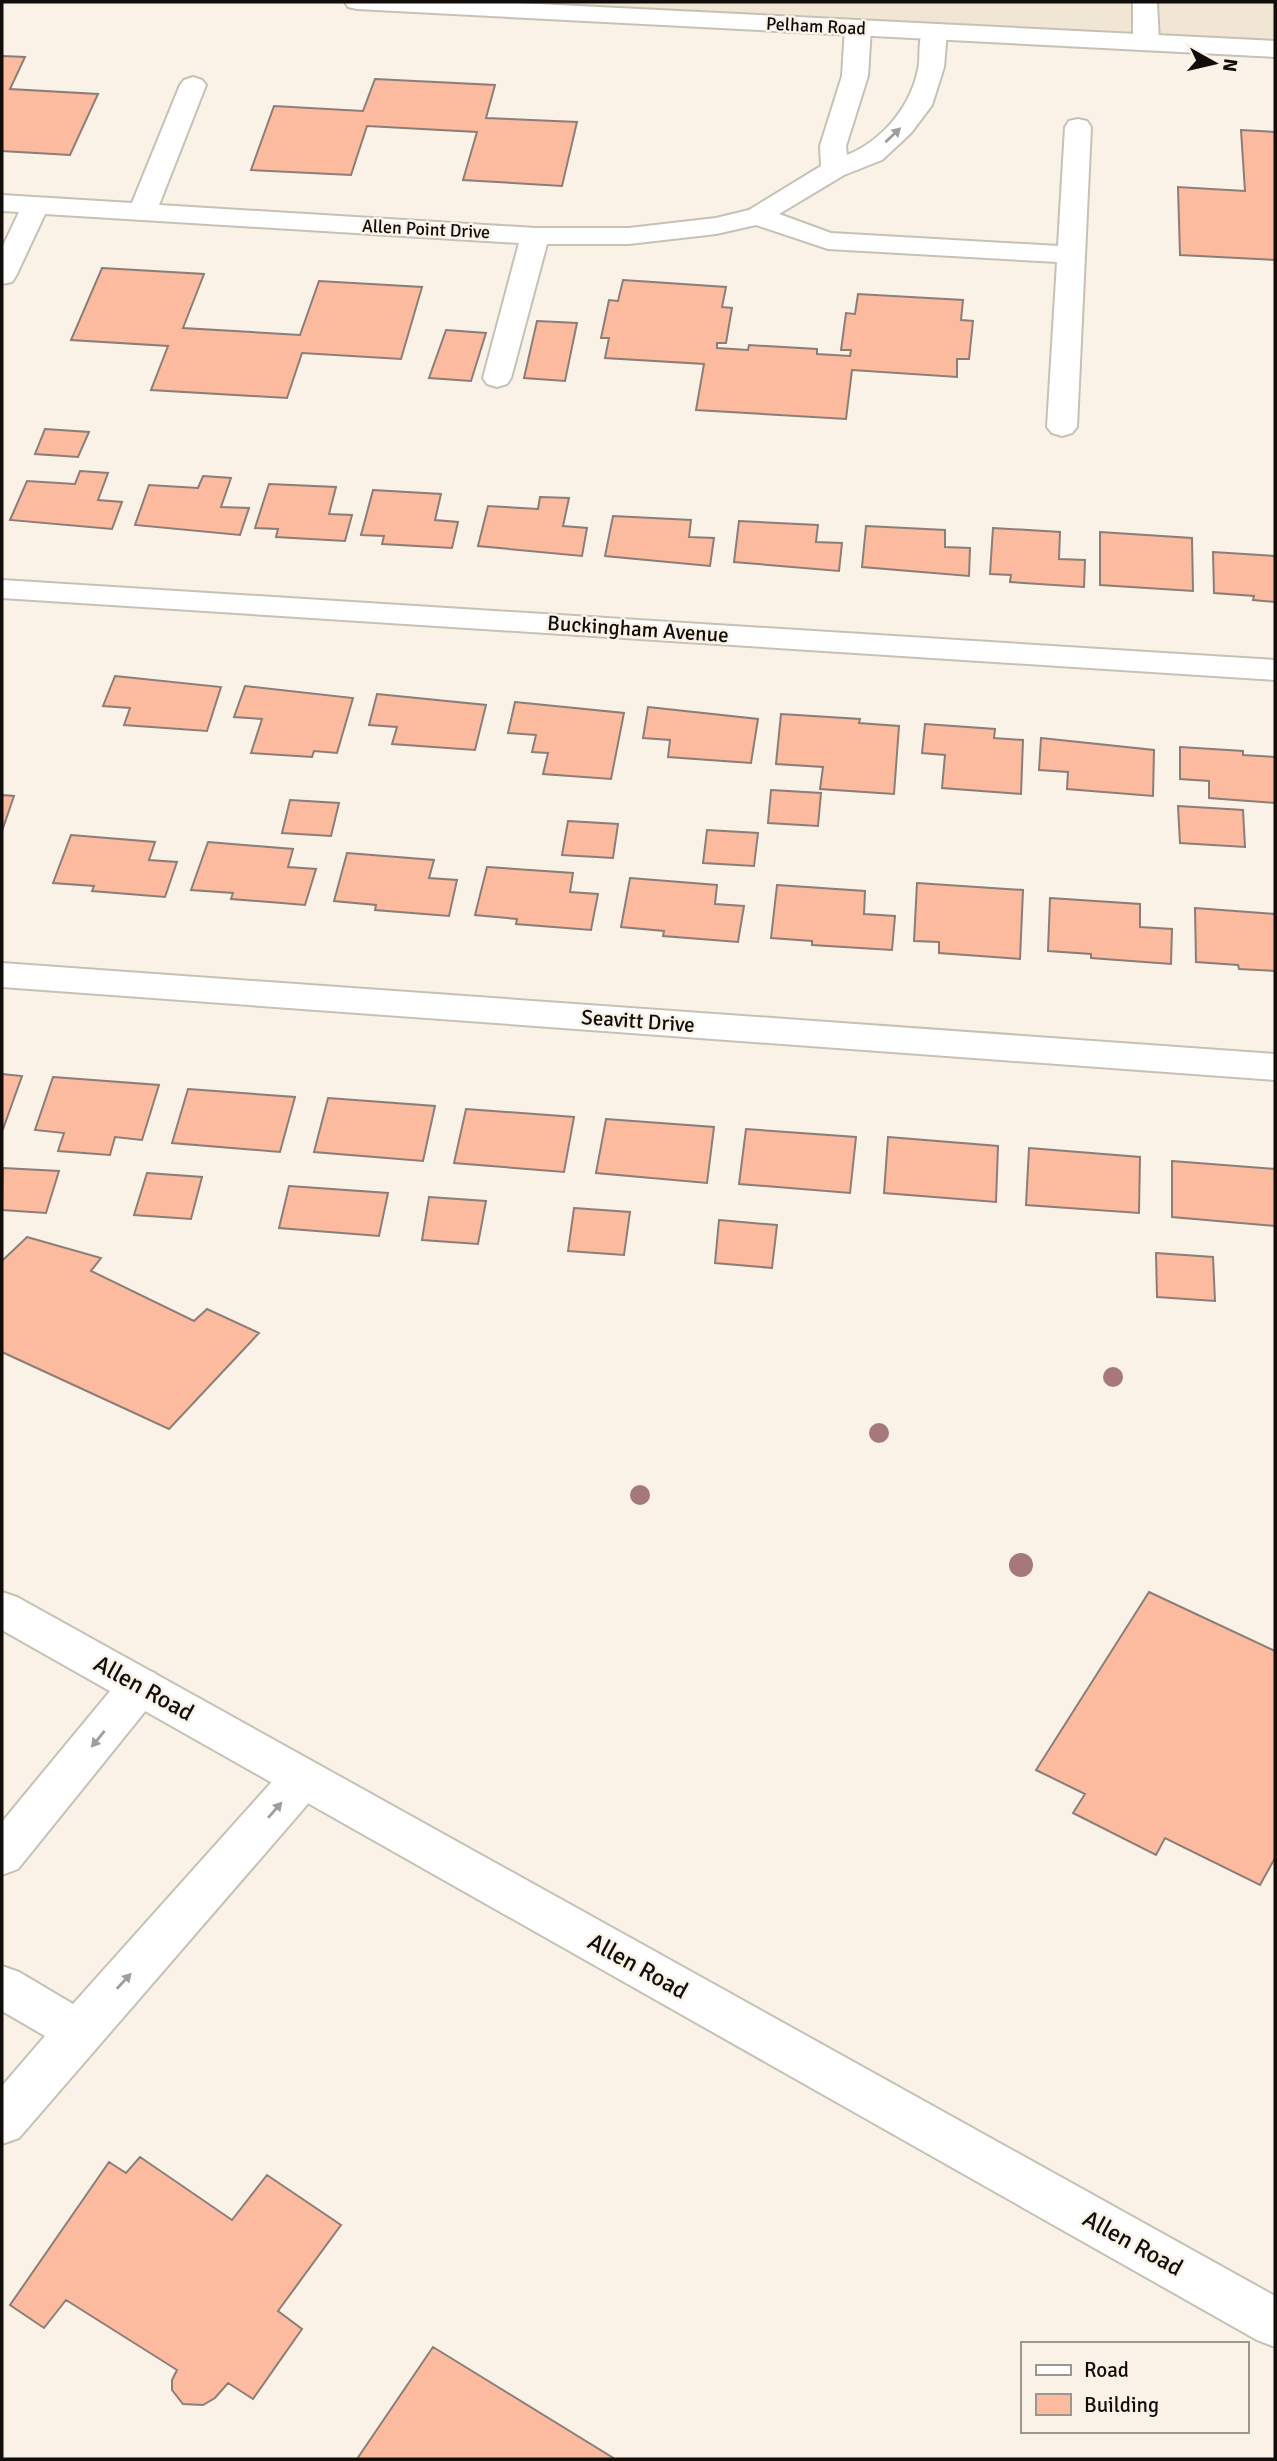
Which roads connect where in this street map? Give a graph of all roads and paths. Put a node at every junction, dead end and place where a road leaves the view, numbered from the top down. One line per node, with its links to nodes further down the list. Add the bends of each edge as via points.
1 (357, 2): 2 (street, Pelham Road)
2 (369, 2): 4 (street, Pelham Road)
3 (1146, 2): 7 (street)
4 (564, 7): 5 (street, Pelham Road)
5 (858, 28): 6 (street, Pelham Road); 11 (street, via 855,76 833,146)
6 (934, 32): 7 (street, Pelham Road); 11 (street, Allen Point Drive, one-way to 6, via 873,154 919,105 931,67)
7 (1146, 42): 8 (street, Pelham Road)
8 (1275, 49)
9 (193, 85): 14 (street)
10 (1078, 127): 17 (street)
11 (835, 169): 15 (street, Allen Point Drive)
12 (2, 203): 13 (street, Allen Point Drive)
13 (36, 205): 14 (street, Allen Point Drive); 18 (street)
14 (142, 212): 16 (street, Allen Point Drive)
15 (758, 216): 16 (street, Allen Point Drive, via 652,234); 17 (street, via 828,241)
16 (535, 236): 19 (street)
17 (1071, 255): 20 (street)
18 (2, 276)
19 (498, 378)
20 (1062, 427)
21 (2, 589): 22 (street, Buckingham Avenue)
22 (1275, 670)
23 (2, 975): 24 (street, Seavitt Drive)
24 (1275, 1067)
25 (2, 1609): 26 (street, Allen Road)
26 (141, 1686): 27 (street, Allen Road); 28 (street, one-way to 28)
27 (303, 1778): 30 (street, one-way to 27); 32 (street, Allen Road)
28 (2, 1855)
29 (2, 1987): 30 (street)
30 (78, 2031): 31 (street)
31 (2, 2122)
32 (1275, 2323)

